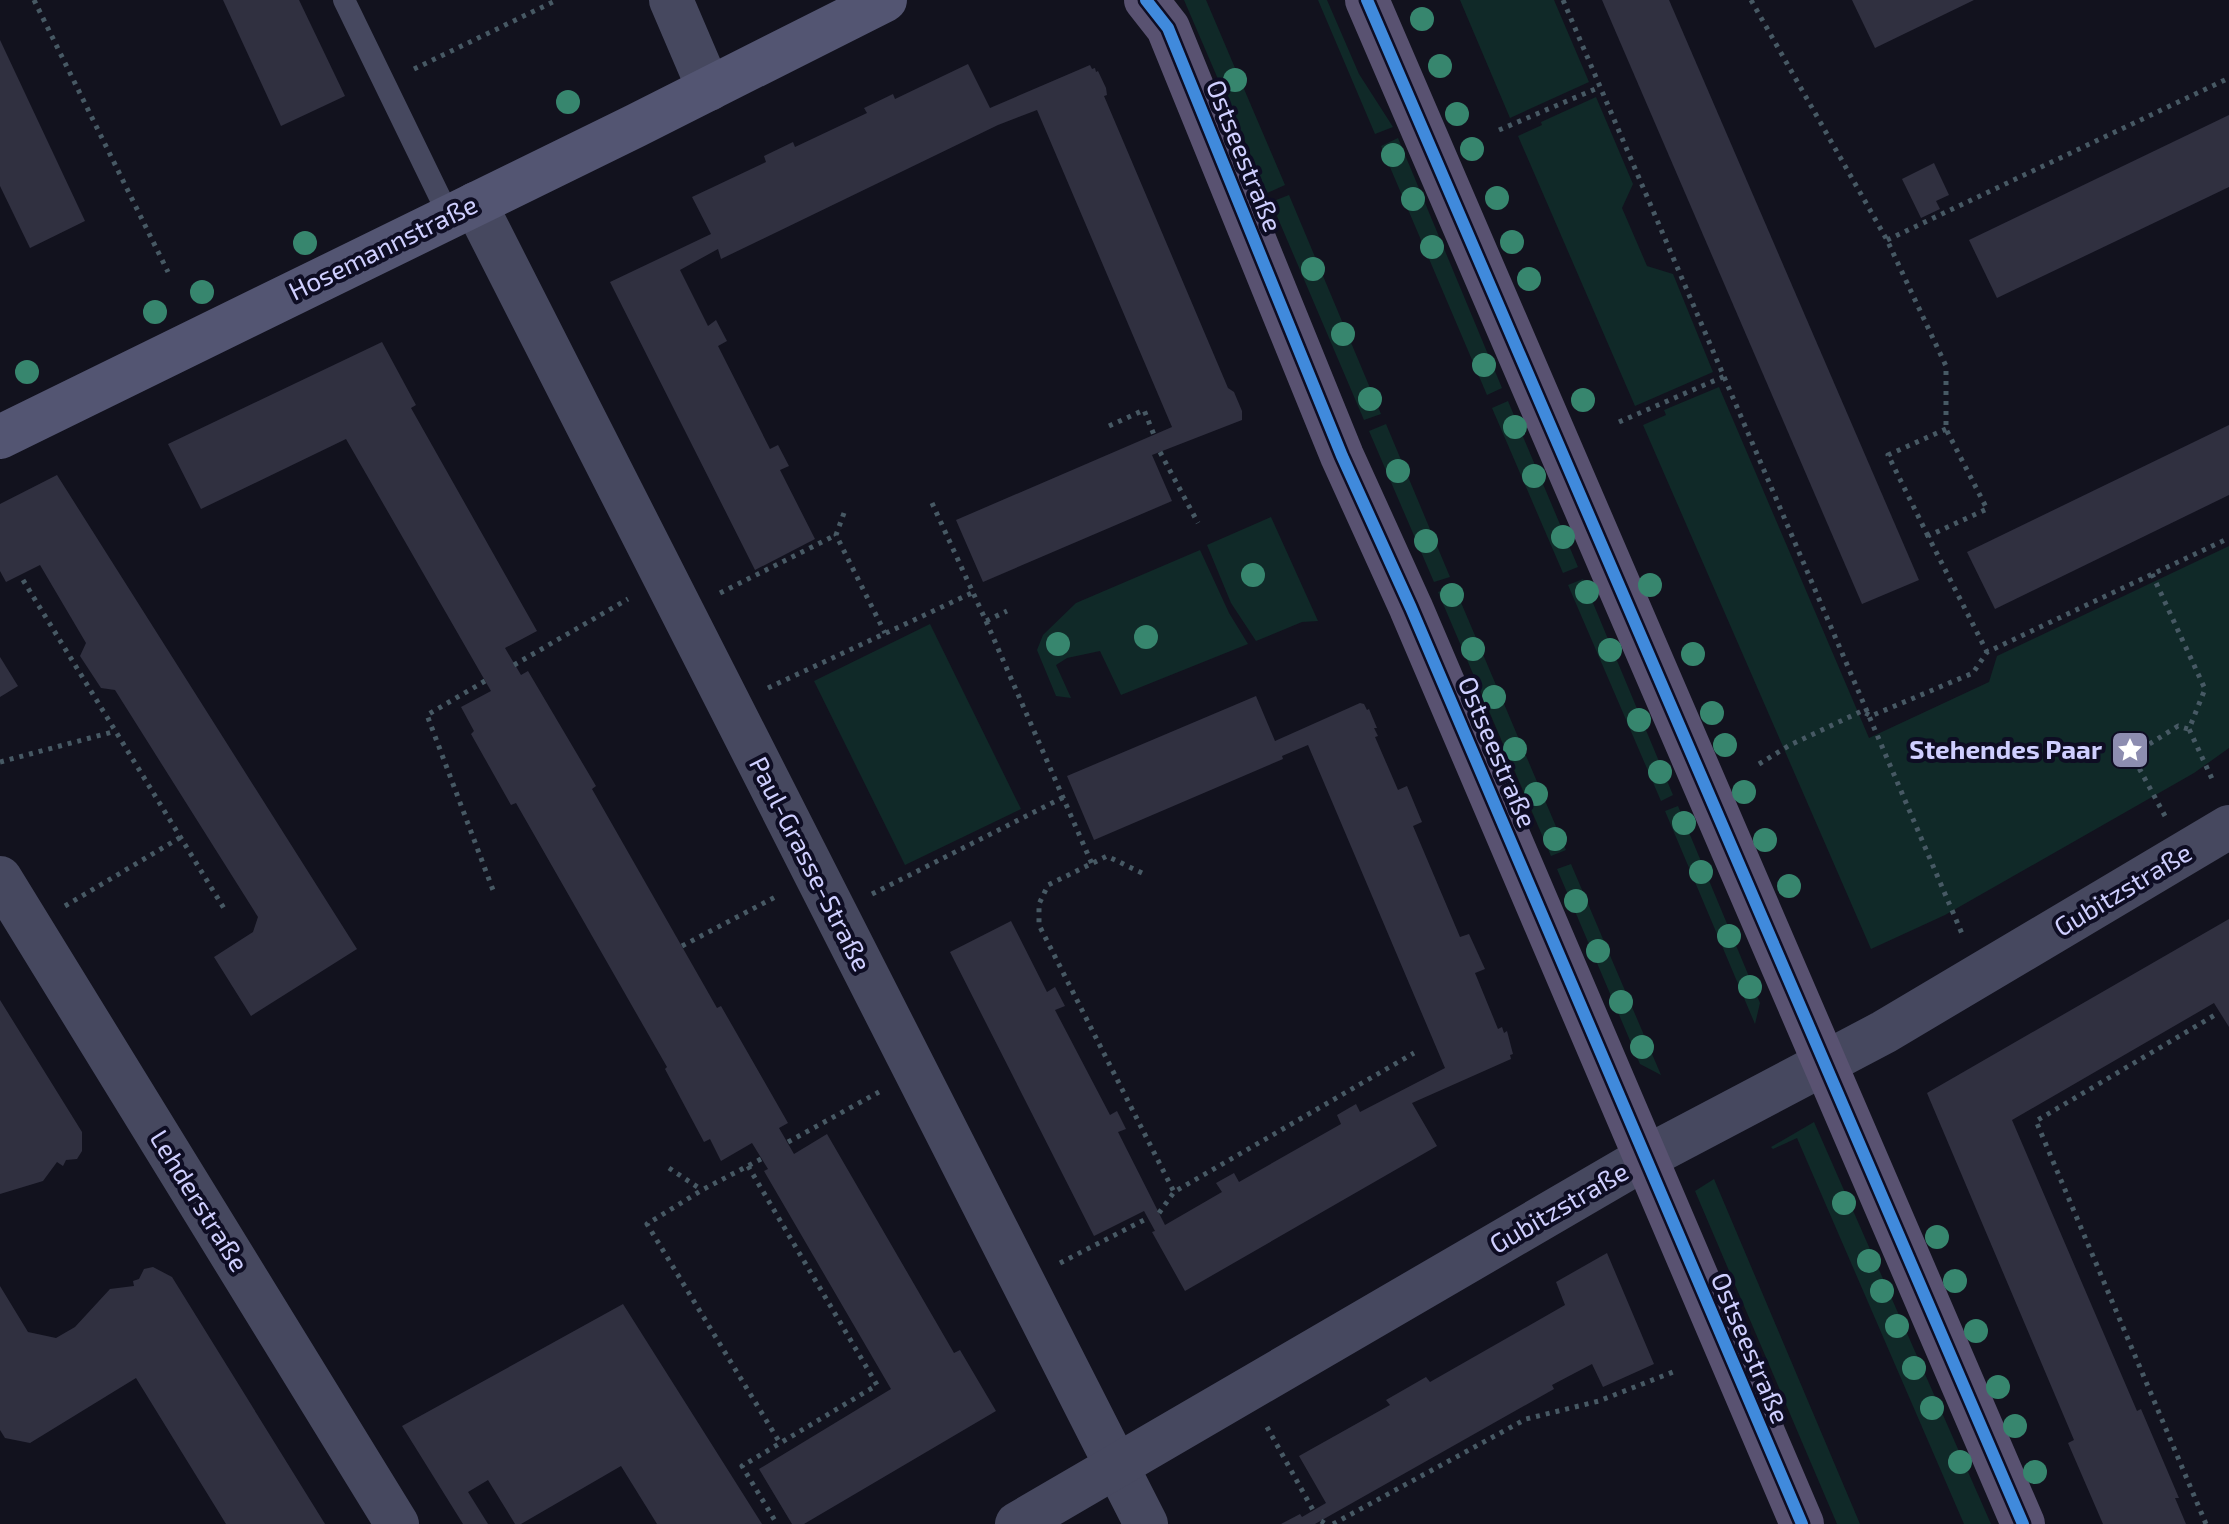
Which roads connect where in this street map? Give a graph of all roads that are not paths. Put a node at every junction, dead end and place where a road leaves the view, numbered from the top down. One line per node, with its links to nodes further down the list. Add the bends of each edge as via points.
1 (344, 0): 7 (lane, via 385,83)
2 (671, 0): 6 (street)
3 (885, 0): 6 (street, Hosemannstraße)
4 (1146, 0): 12 (main road, Ostseestraße, via 1168,28 1342,456)
5 (1367, 0): 11 (main road)
6 (709, 89): 7 (street, Hosemannstraße)
7 (462, 210): 8 (street, Hosemannstraße); 13 (street, Paul-Grasse-Straße)
8 (0, 437)
9 (2229, 827): 11 (street, Gubitzstraße)
10 (0, 878): 14 (street, Lehderstraße)
11 (1825, 1063): 12 (street, Gubitzstraße); 18 (main road)
12 (1645, 1158): 13 (street, Gubitzstraße); 17 (main road, Ostseestraße)
13 (1115, 1467): 15 (street, Gubitzstraße); 16 (street, Paul-Grasse-Straße)
14 (397, 1524)
15 (1017, 1524)
16 (1146, 1524)
17 (1802, 1524)
18 (2023, 1524)

